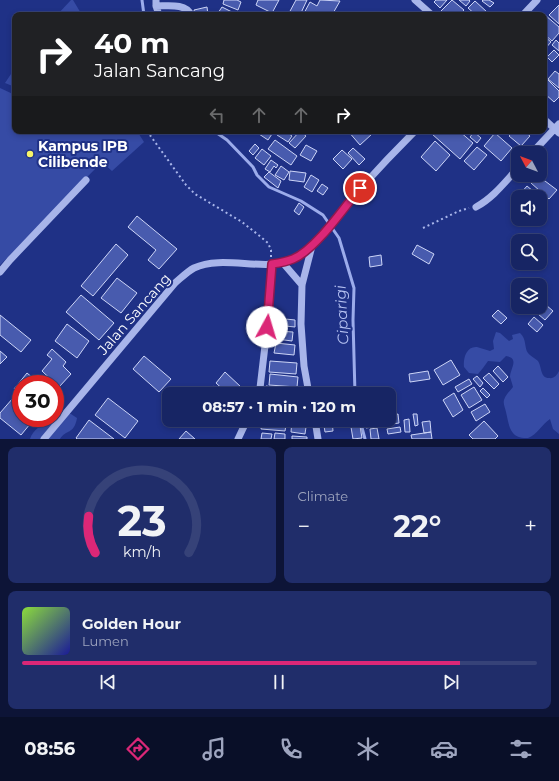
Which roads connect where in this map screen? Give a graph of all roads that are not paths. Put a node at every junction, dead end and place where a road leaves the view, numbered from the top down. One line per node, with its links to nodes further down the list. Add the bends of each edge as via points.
1 (415, 0): 5 (street)
2 (537, 0): 6 (street)
3 (156, 3): 4 (street, via 186,8)
4 (190, 12)
5 (429, 12)
6 (526, 12)
7 (547, 121): 8 (street)
8 (557, 129): 10 (street)
9 (411, 134): 14 (street, Jalan Sancang, via 360,188)
10 (539, 146)
11 (511, 176): 13 (street, via 486,202)
12 (86, 180): 17 (street)
13 (476, 207)
14 (312, 246): 15 (street, Jalan Sancang); 18 (street)
15 (283, 263): 16 (street, Jalan Sancang); 18 (street)
16 (272, 264): 19 (street); 23 (street, Jalan Sancang, via 215,262 194,268 175,283)
17 (0, 272)
18 (302, 285): 20 (street, via 301,324)
19 (260, 387)
20 (308, 387)
21 (244, 427): 24 (street)
22 (316, 427): 25 (street)
23 (44, 439)
24 (238, 439)
25 (318, 439)

